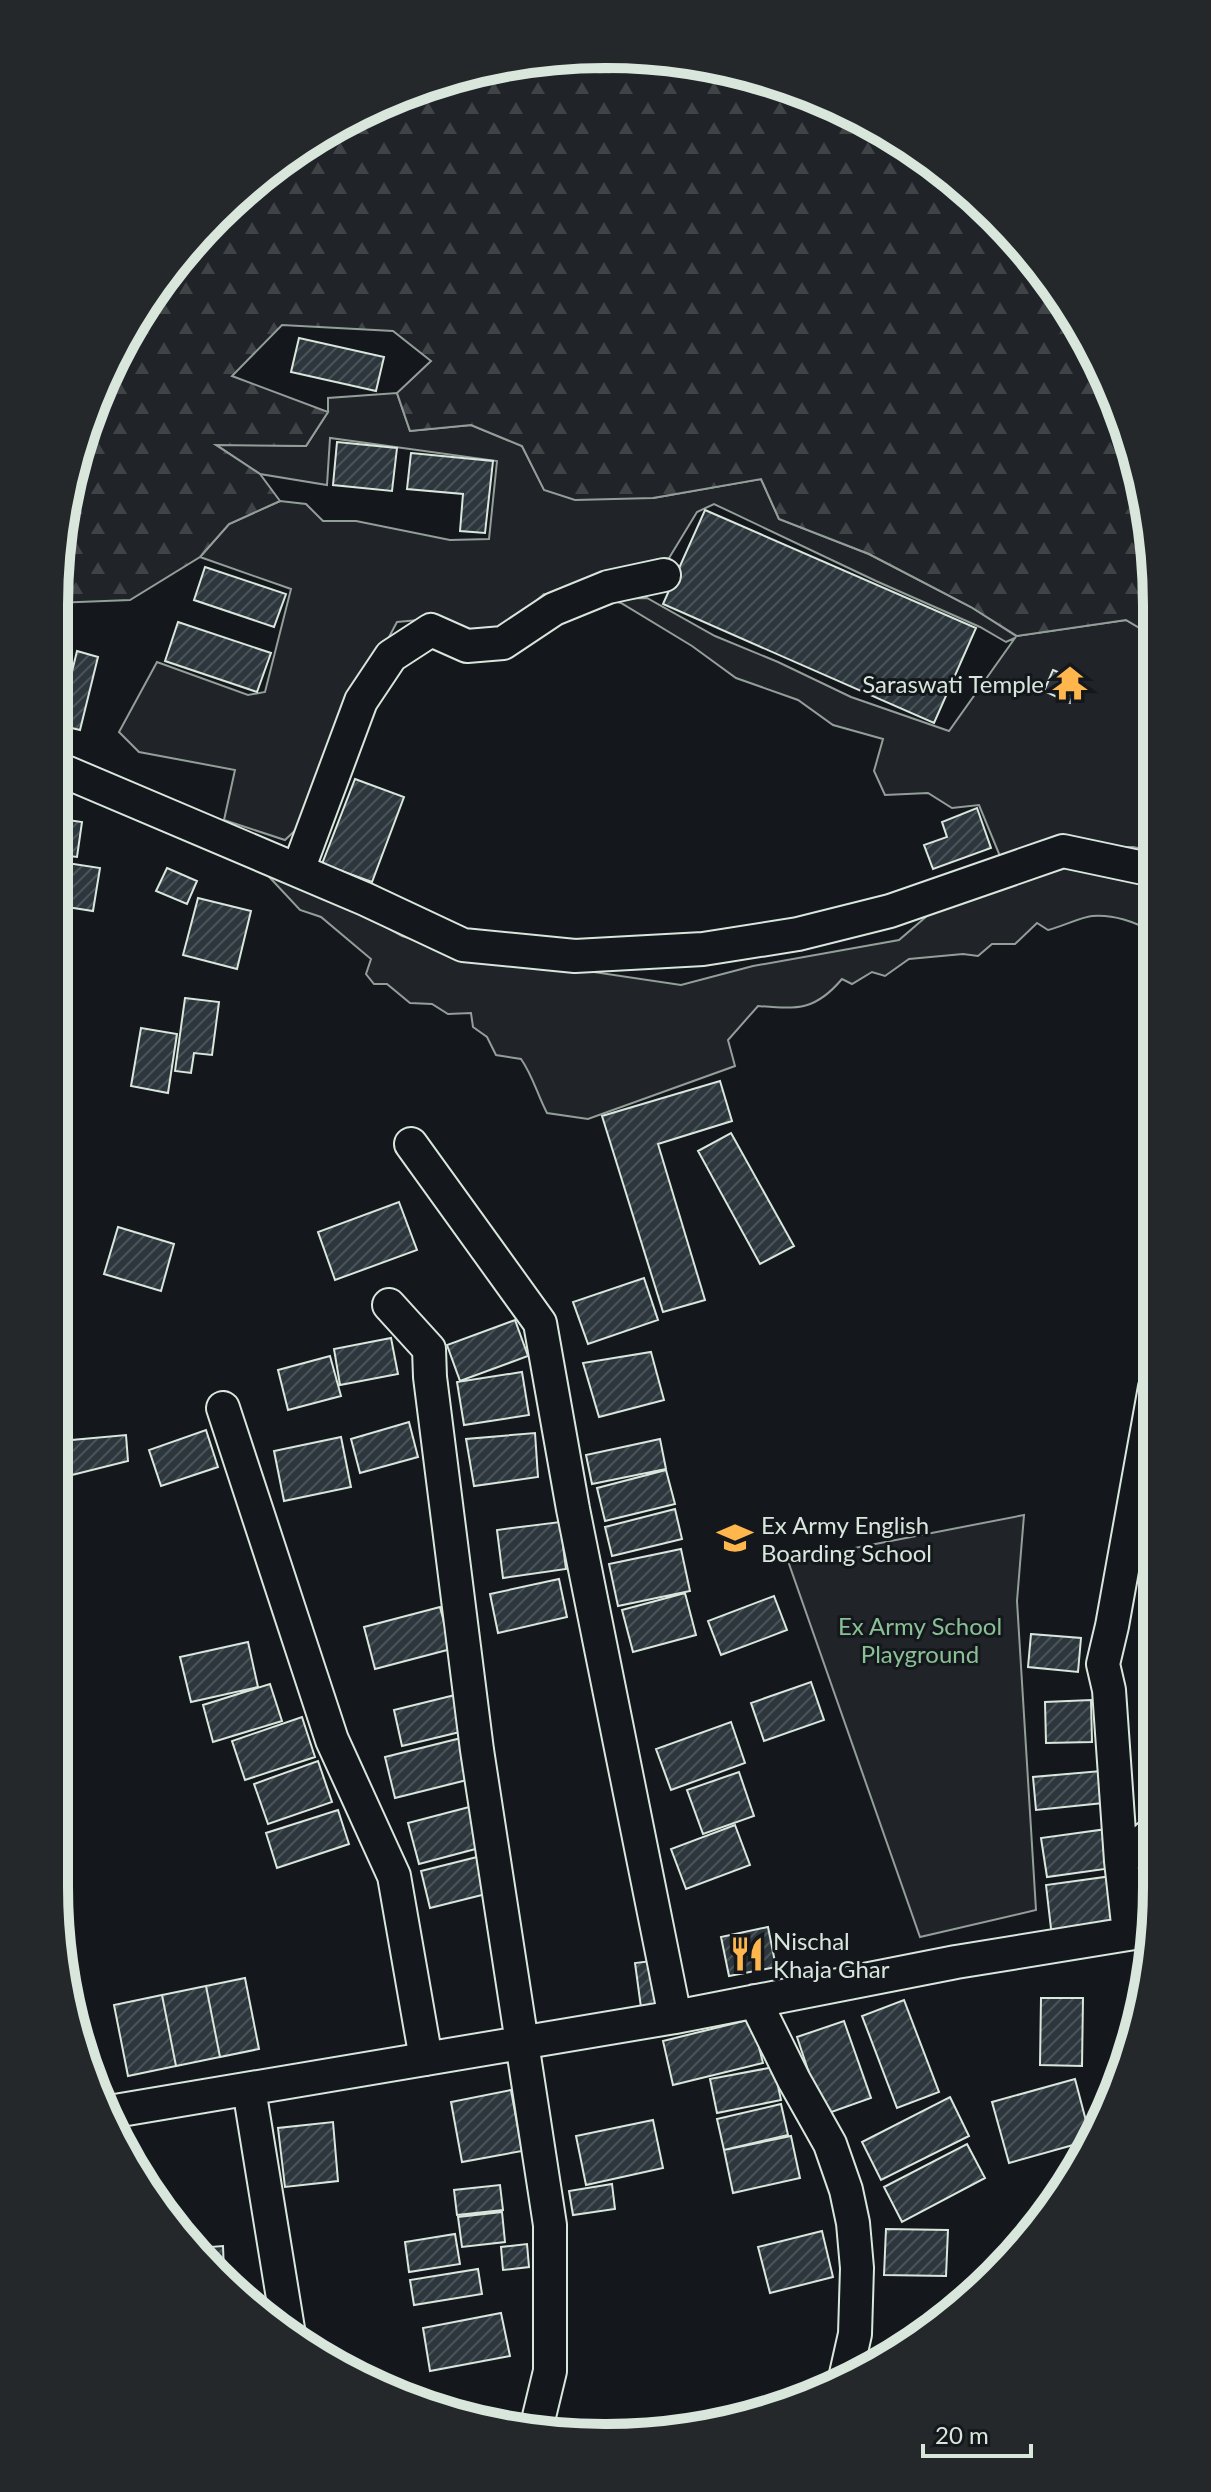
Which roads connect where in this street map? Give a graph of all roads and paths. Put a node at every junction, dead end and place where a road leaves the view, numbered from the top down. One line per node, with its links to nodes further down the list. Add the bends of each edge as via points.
1 (664, 575): 4 (street, via 608,587 554,609 503,643 467,646 431,630 391,656 361,701)
2 (68, 773): 4 (street)
3 (1143, 868): 4 (street, via 1063,851 890,911 798,934 703,949 575,956 463,945)
4 (298, 870)
5 (411, 1144): 13 (street, via 540,1323)
6 (389, 1305): 14 (street, via 429,1349 477,1750)
7 (223, 1408): 15 (street, via 332,1740 394,1876)
8 (1143, 1454): 10 (street, via 1103,1664)
9 (1143, 1841): 10 (street)
10 (1121, 1861): 11 (street)
11 (1141, 1932): 12 (street)
12 (755, 2001): 13 (street); 19 (street, via 830,2144 846,2190 857,2268 855,2334)
13 (675, 2017): 14 (street)
14 (521, 2043): 15 (street); 20 (street, via 550,2225 550,2371)
15 (426, 2059): 16 (street)
16 (249, 2089): 17 (street); 18 (street)
17 (117, 2111)
18 (286, 2319)
19 (848, 2366)
20 (538, 2419)

